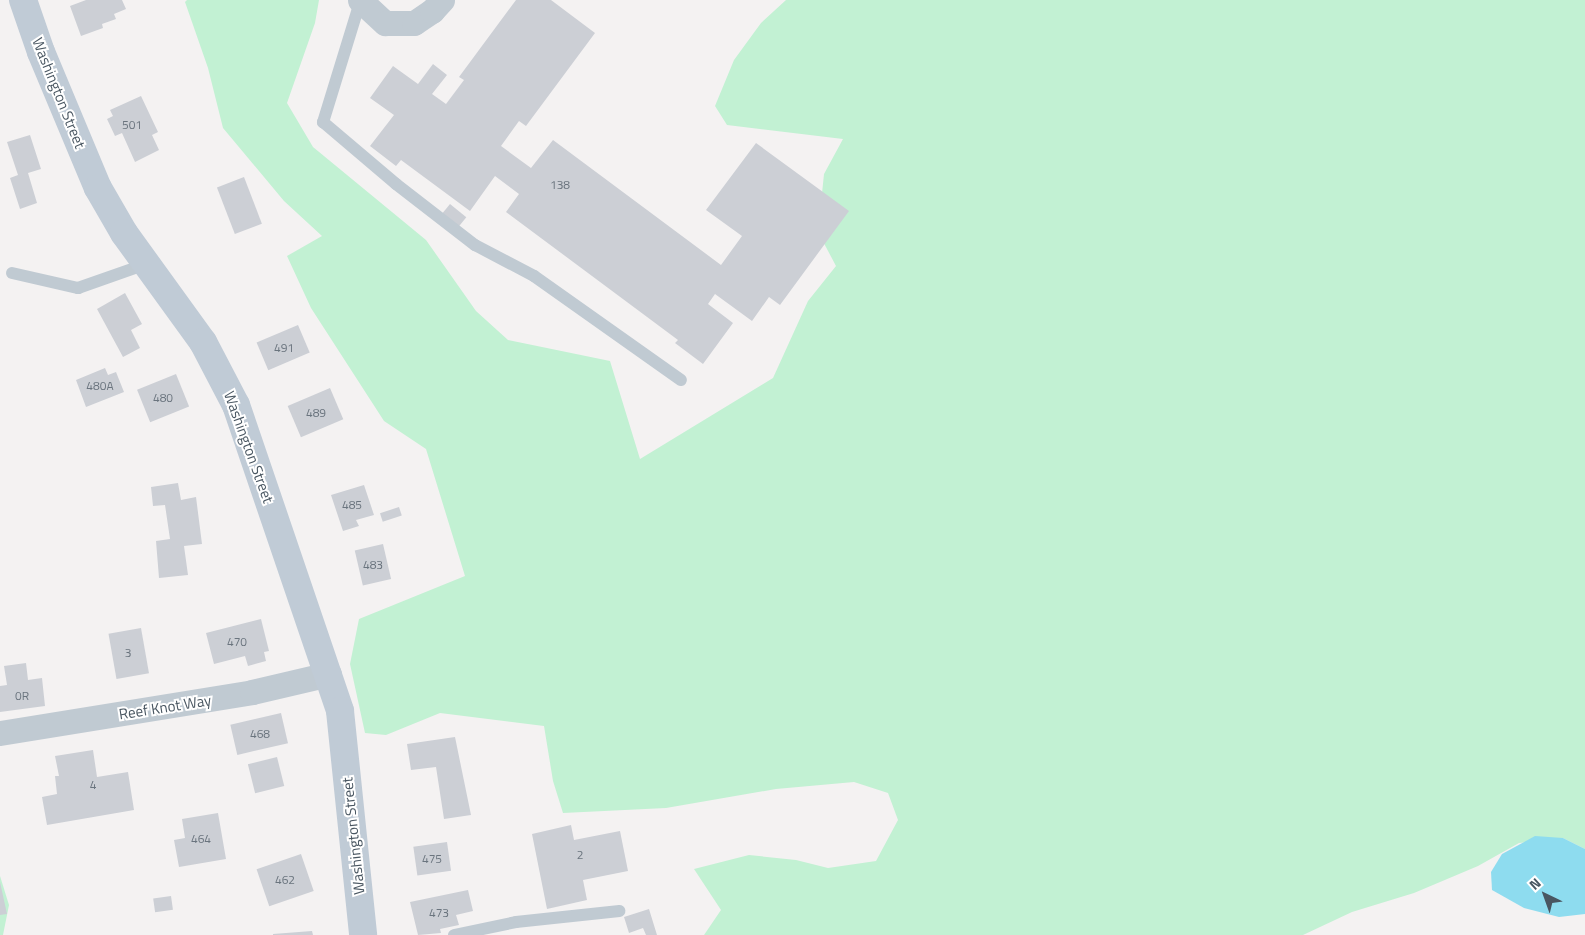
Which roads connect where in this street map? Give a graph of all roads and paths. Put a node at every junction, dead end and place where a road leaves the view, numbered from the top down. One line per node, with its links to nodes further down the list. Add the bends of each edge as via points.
1 (23, 0): 4 (main road, Washington Street, via 40,52 98,188)
2 (442, 0): 3 (street, via 432,12 414,23 384,23)
3 (360, 1): 6 (lane, via 323,122 475,245 534,276)
4 (146, 264): 5 (lane, via 78,288); 7 (main road, Washington Street, via 203,342 236,405)
5 (12, 273)
6 (681, 380)
7 (329, 674): 8 (street, Reef Knot Way, via 244,694); 10 (main road, Washington Street, via 340,711)
8 (0, 732)
9 (619, 911): 11 (lane, via 516,922)
10 (363, 935)
11 (454, 935)

